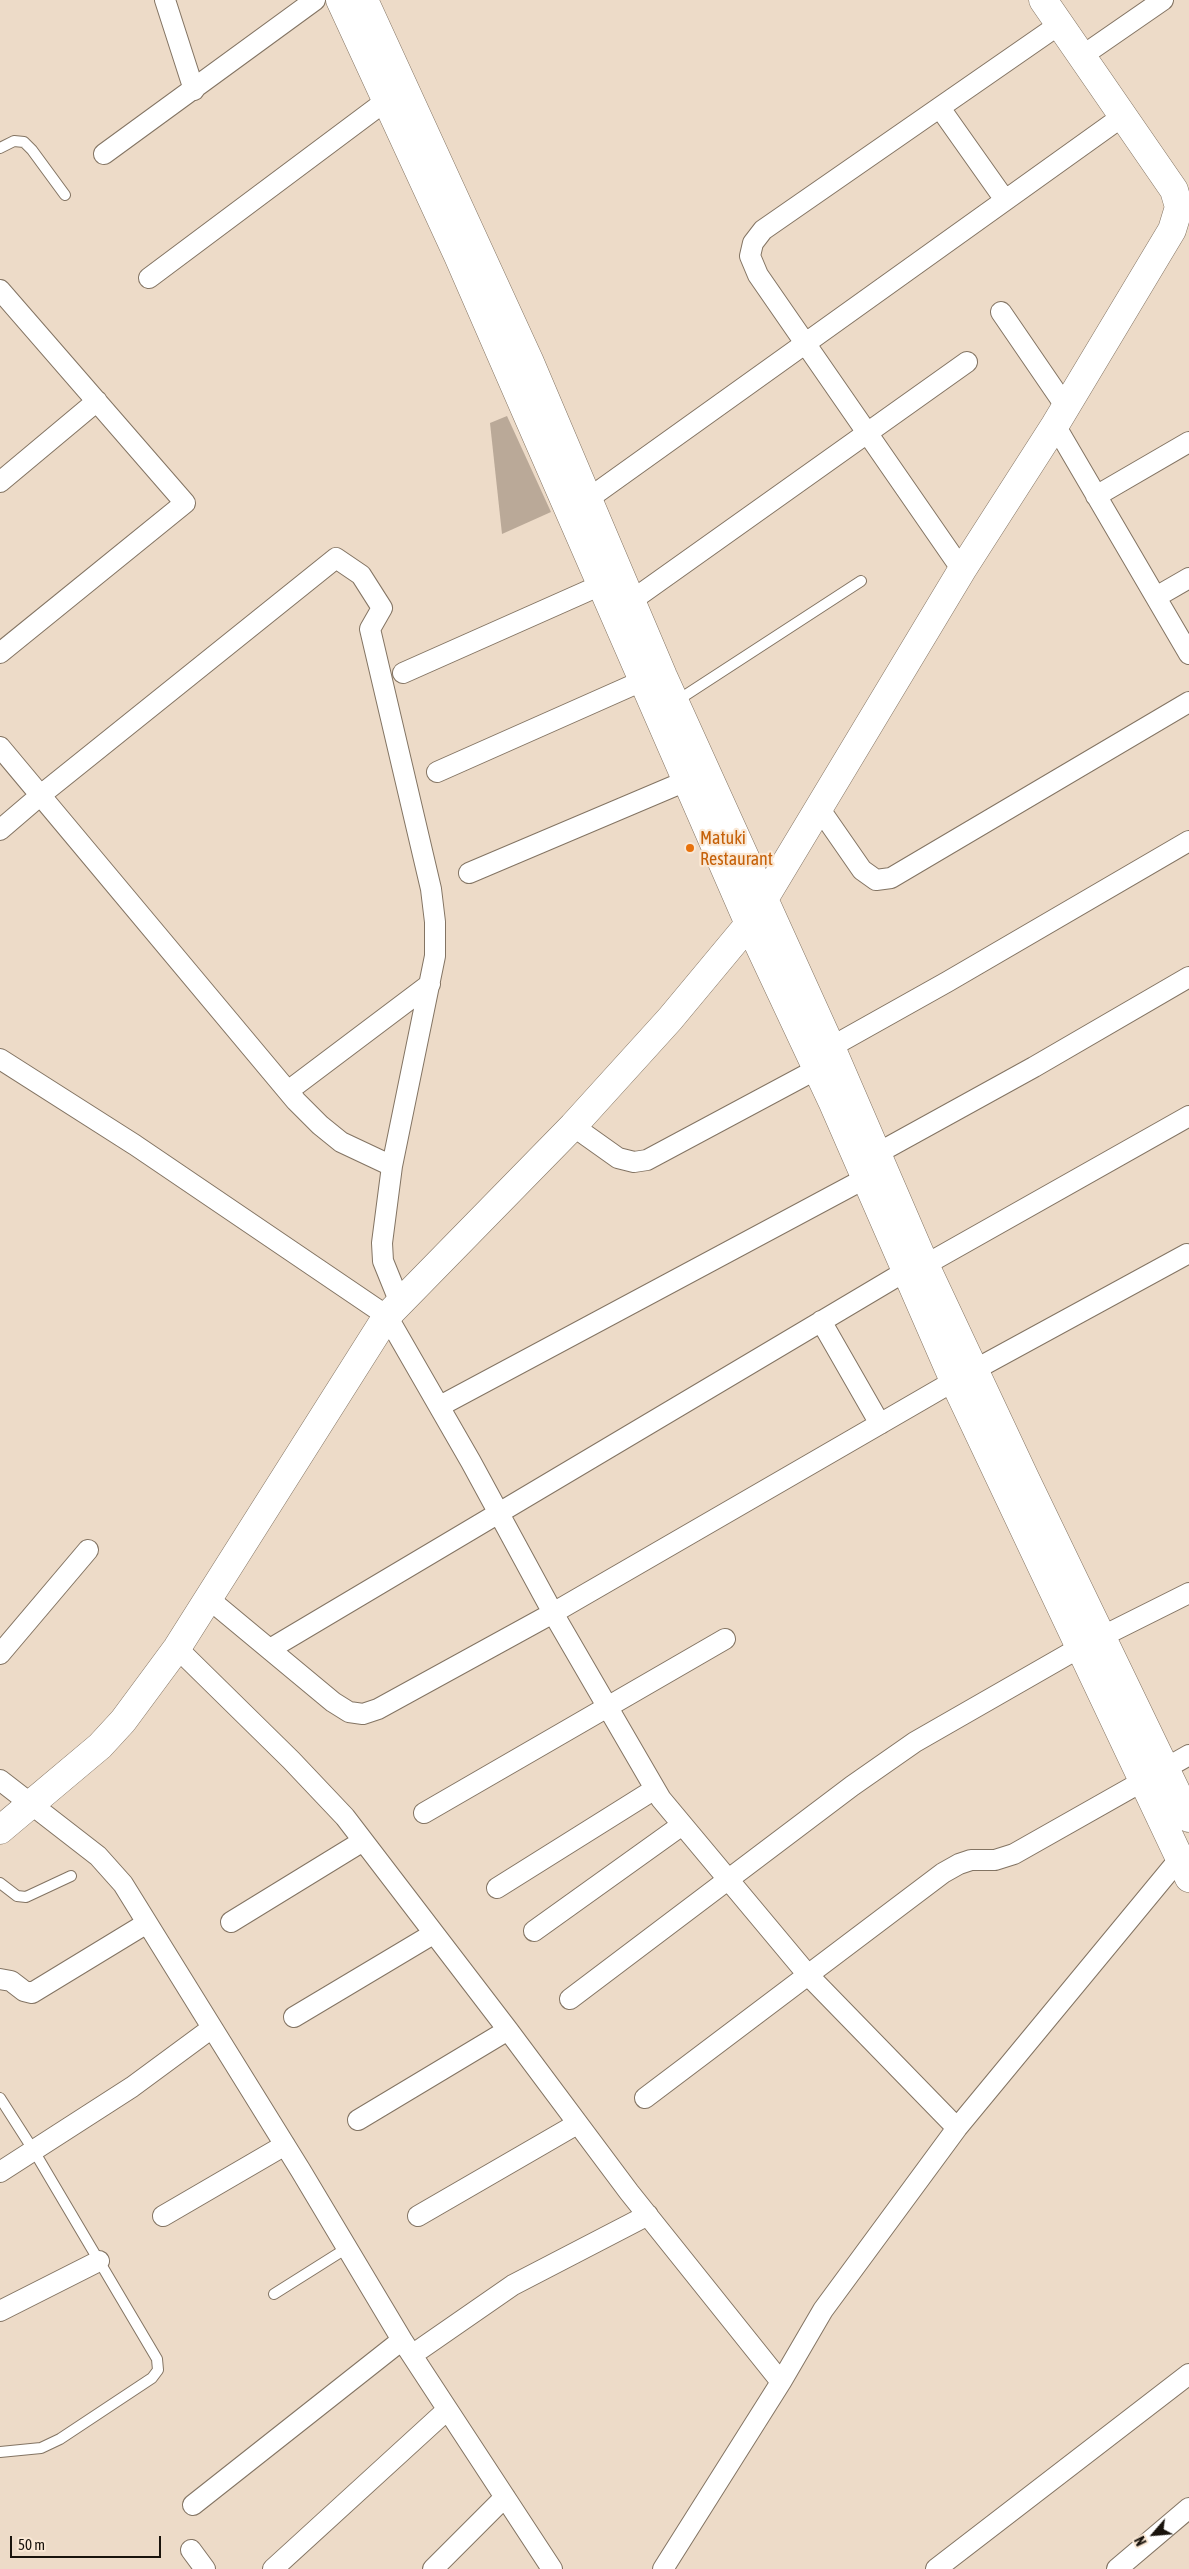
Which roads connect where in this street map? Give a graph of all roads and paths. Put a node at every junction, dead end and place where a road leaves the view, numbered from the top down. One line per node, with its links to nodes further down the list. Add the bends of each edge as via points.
1 (165, 0): 9 (street)
2 (315, 0): 9 (street)
3 (340, 0): 10 (street)
4 (364, 0): 29 (street, via 501,299)
5 (1043, 0): 7 (street)
6 (1163, 0): 8 (street)
7 (1060, 24): 8 (street); 11 (street)
8 (1082, 56): 12 (street)
9 (194, 90): 14 (street)
10 (387, 100): 18 (street); 33 (street)
11 (940, 108): 16 (street); 21 (street, via 763,230 753,243 750,256 758,275)
12 (1123, 116): 16 (street); 17 (street, via 1174,190)
13 (0, 148): 15 (lane, via 14,141 24,142)
14 (104, 154)
15 (66, 195)
16 (1005, 200): 21 (street)
17 (1184, 215): 24 (street)
18 (149, 278)
19 (2, 297): 23 (street)
20 (1001, 312): 24 (street)
21 (804, 343): 25 (street); 29 (street)
22 (967, 362): 25 (street)
23 (97, 400): 27 (street); 36 (street, via 185,504)
24 (1060, 416): 28 (street); 30 (street)
25 (867, 434): 30 (street); 35 (street)
26 (1189, 442): 28 (street)
27 (0, 482)
28 (1096, 496): 34 (street)
29 (588, 499): 35 (street)
30 (962, 570): 46 (street)
31 (1189, 578): 34 (street)
32 (861, 581): 40 (lane)
33 (601, 586): 38 (street); 39 (street)
34 (1156, 597): 37 (street)
35 (631, 601): 40 (street)
36 (0, 653)
37 (1189, 654)
38 (403, 673)
39 (642, 680): 43 (street); 44 (street)
40 (674, 702): 50 (street)
41 (1189, 702): 46 (street, via 891,878 876,880 862,870)
42 (0, 747): 45 (street)
43 (437, 772)
44 (686, 781): 49 (street); 51 (street)
45 (42, 794): 47 (street); 53 (street, via 336,558 361,575 382,608 370,629 431,889 435,956); 56 (street)
46 (819, 808): 50 (street)
47 (0, 830)
48 (1189, 841): 54 (street)
49 (469, 873)
50 (762, 900): 51 (street); 54 (street)
51 (749, 924): 54 (street); 58 (street, via 670,1019)
52 (1189, 978): 59 (street)
53 (430, 984): 56 (street); 60 (street)
54 (824, 1058): 58 (street, via 648,1160 634,1162 618,1158); 59 (street); 61 (street)
55 (0, 1059): 64 (street)
56 (288, 1091): 60 (street, via 320,1125 342,1142)
57 (1189, 1116): 63 (street)
58 (573, 1126): 64 (street)
59 (878, 1153): 63 (street)
60 (392, 1166): 64 (street, via 382,1243)
61 (866, 1178): 63 (street); 67 (street)
62 (1187, 1254): 66 (street)
63 (915, 1268): 65 (street); 66 (street)
64 (393, 1309): 67 (street); 72 (street)
65 (821, 1321): 68 (street); 69 (street)
66 (964, 1376): 68 (street); 75 (street)
67 (440, 1406): 69 (street)
68 (880, 1424): 73 (street)
69 (497, 1513): 73 (street); 77 (street)
70 (88, 1550): 78 (street)
71 (1189, 1593): 75 (street)
72 (209, 1599): 76 (street); 77 (street)
73 (552, 1613): 77 (street, via 378,1709 363,1714 349,1712 333,1702); 79 (street)
74 (725, 1639): 79 (street)
75 (1090, 1641): 81 (street); 83 (street); 93 (street, via 915,1742 852,1786)
76 (178, 1648): 85 (street, via 100,1746); 90 (street, via 291,1760)
77 (270, 1649)
78 (0, 1654)
79 (609, 1707): 84 (street); 86 (street)
80 (1189, 1754): 81 (street)
81 (1165, 1768): 83 (street); 87 (street)
82 (0, 1780): 85 (street)
83 (1141, 1780): 91 (street); 100 (street, via 1014,1854 995,1860 971,1860 958,1864)
84 (654, 1789): 88 (street); 95 (street)
85 (31, 1804): 89 (street); 97 (street, via 98,1856 123,1884)
86 (424, 1813)
87 (1189, 1818)
88 (682, 1825): 93 (street); 98 (street)
89 (0, 1830)
90 (363, 1841): 96 (street); 99 (street)
91 (1184, 1868): 110 (street)
92 (71, 1876): 94 (lane, via 26,1897 17,1896)
93 (730, 1881): 100 (street); 102 (street)
94 (0, 1883)
95 (497, 1888)
96 (231, 1922)
97 (147, 1923): 101 (street, via 32,1992 24,1991 11,1980); 104 (street)
98 (534, 1931)
99 (433, 1934): 103 (street); 105 (street)
100 (808, 1975): 107 (street); 110 (street)
101 (0, 1980)
102 (570, 1999)
103 (294, 2017)
104 (212, 2028): 111 (street); 112 (street, via 132,2087)
105 (508, 2030): 108 (street); 109 (street)
106 (0, 2098): 112 (lane)
107 (645, 2098)
108 (358, 2120)
109 (577, 2124): 115 (street); 116 (street)
110 (957, 2128): 123 (street, via 823,2310)
111 (285, 2145): 114 (street); 117 (street)
112 (34, 2151): 113 (street); 118 (lane)
113 (0, 2172)
114 (163, 2216)
115 (418, 2216)
116 (648, 2216): 121 (street, via 513,2285); 123 (street)
117 (348, 2248): 119 (lane); 121 (street)
118 (99, 2261): 120 (street); 125 (lane, via 157,2360 158,2370 152,2378 60,2439 41,2448)
119 (274, 2294)
120 (0, 2312)
121 (407, 2348): 124 (street); 127 (street)
122 (1189, 2374): 135 (street)
123 (781, 2382): 134 (street)
124 (447, 2410): 126 (street); 131 (street)
125 (0, 2452)
126 (505, 2497): 132 (street); 133 (street)
127 (193, 2505)
128 (1189, 2508): 136 (street)
129 (191, 2550): 130 (street)
130 (205, 2569)
131 (273, 2569)
132 (434, 2569)
133 (552, 2569)
134 (663, 2569)
135 (936, 2569)
136 (1117, 2569)

